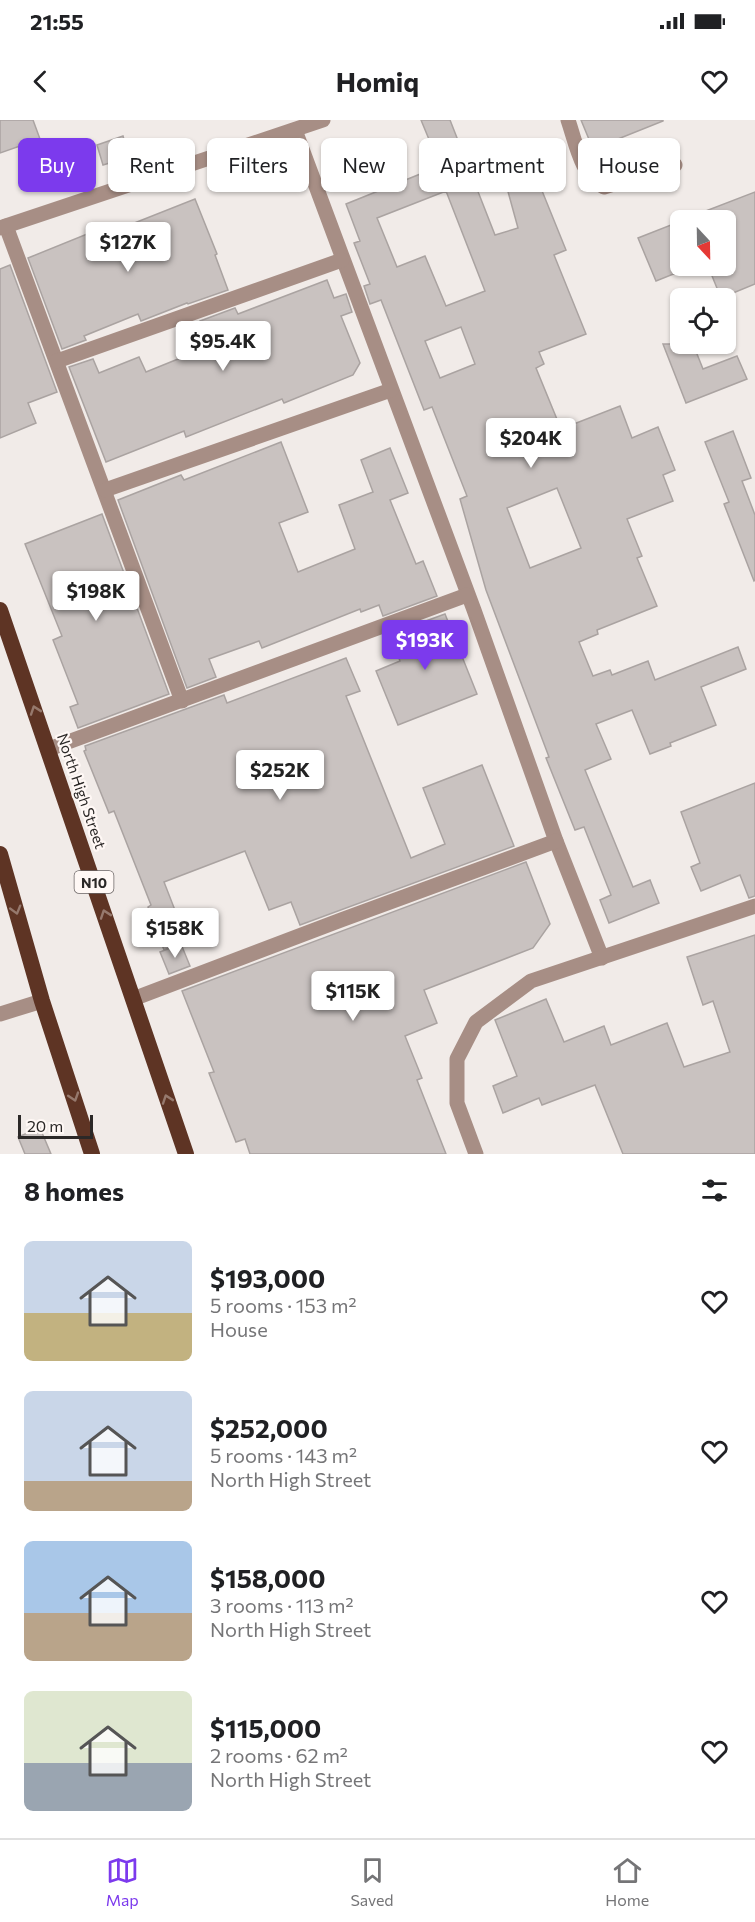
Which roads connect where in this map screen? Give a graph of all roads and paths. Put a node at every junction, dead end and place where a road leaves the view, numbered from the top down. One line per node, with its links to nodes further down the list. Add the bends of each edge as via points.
1 (323, 120): 3 (street)
2 (568, 120): 4 (street)
3 (296, 130): 5 (street); 6 (street)
4 (578, 148)
5 (3, 227): 7 (street)
6 (342, 260): 7 (street); 8 (street)
7 (57, 361): 9 (street)
8 (392, 390): 9 (street); 10 (street)
9 (105, 490): 12 (street)
10 (467, 595): 12 (street); 14 (street)
11 (0, 610): 13 (highway, North High Street / N10, one-way to 11)
12 (182, 701): 13 (street)
13 (49, 749): 18 (highway, North High Street / N10, one-way to 13)
14 (556, 841): 17 (street); 18 (street)
15 (0, 854): 19 (highway, one-way to 19)
16 (755, 906): 17 (street)
17 (602, 958): 23 (street, via 531,981 476,1022 457,1059 457,1103)
18 (133, 999): 22 (highway, North High Street / N10, one-way to 18)
19 (42, 1000): 20 (street); 21 (highway, one-way to 21)
20 (0, 1014)
21 (92, 1154)
22 (186, 1154)
23 (476, 1154)

